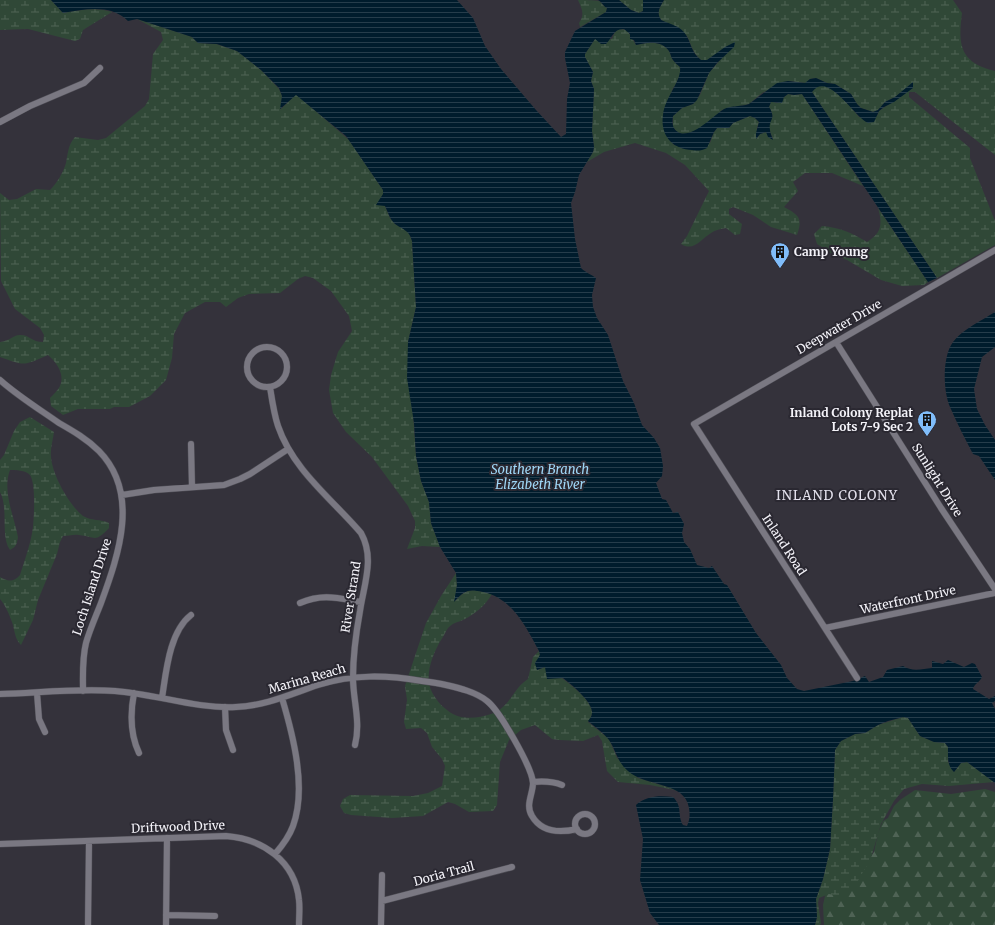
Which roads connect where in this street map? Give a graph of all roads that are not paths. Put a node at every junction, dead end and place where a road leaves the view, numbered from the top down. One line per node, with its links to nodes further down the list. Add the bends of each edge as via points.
1 (100, 68): 2 (street, via 84,83)
2 (0, 122)
3 (995, 250): 4 (street, Deepwater Drive)
4 (836, 342): 7 (street, Deepwater Drive); 12 (street, Sunlight Drive)
5 (0, 380): 11 (street, Loch Island Drive, via 27,402 94,446 111,466)
6 (270, 387): 6 (street, via 283,379 286,364 278,351 263,348 250,356 246,366 248,376 255,384); 9 (street, River Strand, via 278,427)
7 (694, 424): 17 (street, Inland Road)
8 (190, 444): 10 (street)
9 (288, 449): 10 (street, via 240,479 224,484); 14 (street, River Strand, via 298,465 361,533 365,541 368,563)
10 (192, 487): 11 (street)
11 (122, 496): 20 (street, Loch Island Drive, via 122,530 112,571 86,646 82,668)
12 (995, 589)
13 (995, 593): 17 (street, Waterfront Drive)
14 (361, 602): 15 (street, via 323,597); 18 (street, River Strand, via 355,636)
15 (300, 603)
16 (191, 615): 24 (street, via 176,633)
17 (825, 628): 19 (street, Inland Road)
18 (353, 677): 25 (street, Marina Reach, via 339,679); 28 (street, River Strand, via 358,729); 31 (street, Marina Reach, via 390,676 444,684 486,700 512,737 527,764)
19 (857, 678)
20 (83, 691): 21 (street, Marina Reach); 22 (street, Marina Reach)
21 (37, 693): 23 (street, Marina Reach); 27 (street, via 39,719)
22 (134, 693): 24 (street, Marina Reach); 30 (street, via 131,711 132,730)
23 (0, 694)
24 (162, 698): 26 (street, Marina Reach)
25 (282, 698): 26 (street, Marina Reach, via 248,706); 37 (street, via 295,748 298,802 293,826)
26 (224, 708): 29 (street, via 226,730)
27 (45, 732)
28 (355, 744)
29 (233, 750)
30 (139, 753)
31 (533, 782): 32 (street, via 547,781); 33 (street, Marina Reach, via 529,808 540,826 551,831)
32 (562, 785)
33 (577, 829)
34 (167, 838): 35 (street, Driftwood Drive); 37 (street, Driftwood Drive, via 238,837 258,843); 41 (street)
35 (89, 841): 36 (street, Driftwood Drive); 43 (street)
36 (0, 844)
37 (275, 854): 45 (street, Driftwood Drive, via 287,868 295,884 299,900)
38 (512, 867): 40 (street, Doria Trail)
39 (382, 875): 40 (street)
40 (382, 901): 46 (street)
41 (166, 915): 42 (street); 44 (street)
42 (215, 916)
43 (88, 925)
44 (166, 925)
45 (299, 925)
46 (381, 925)

